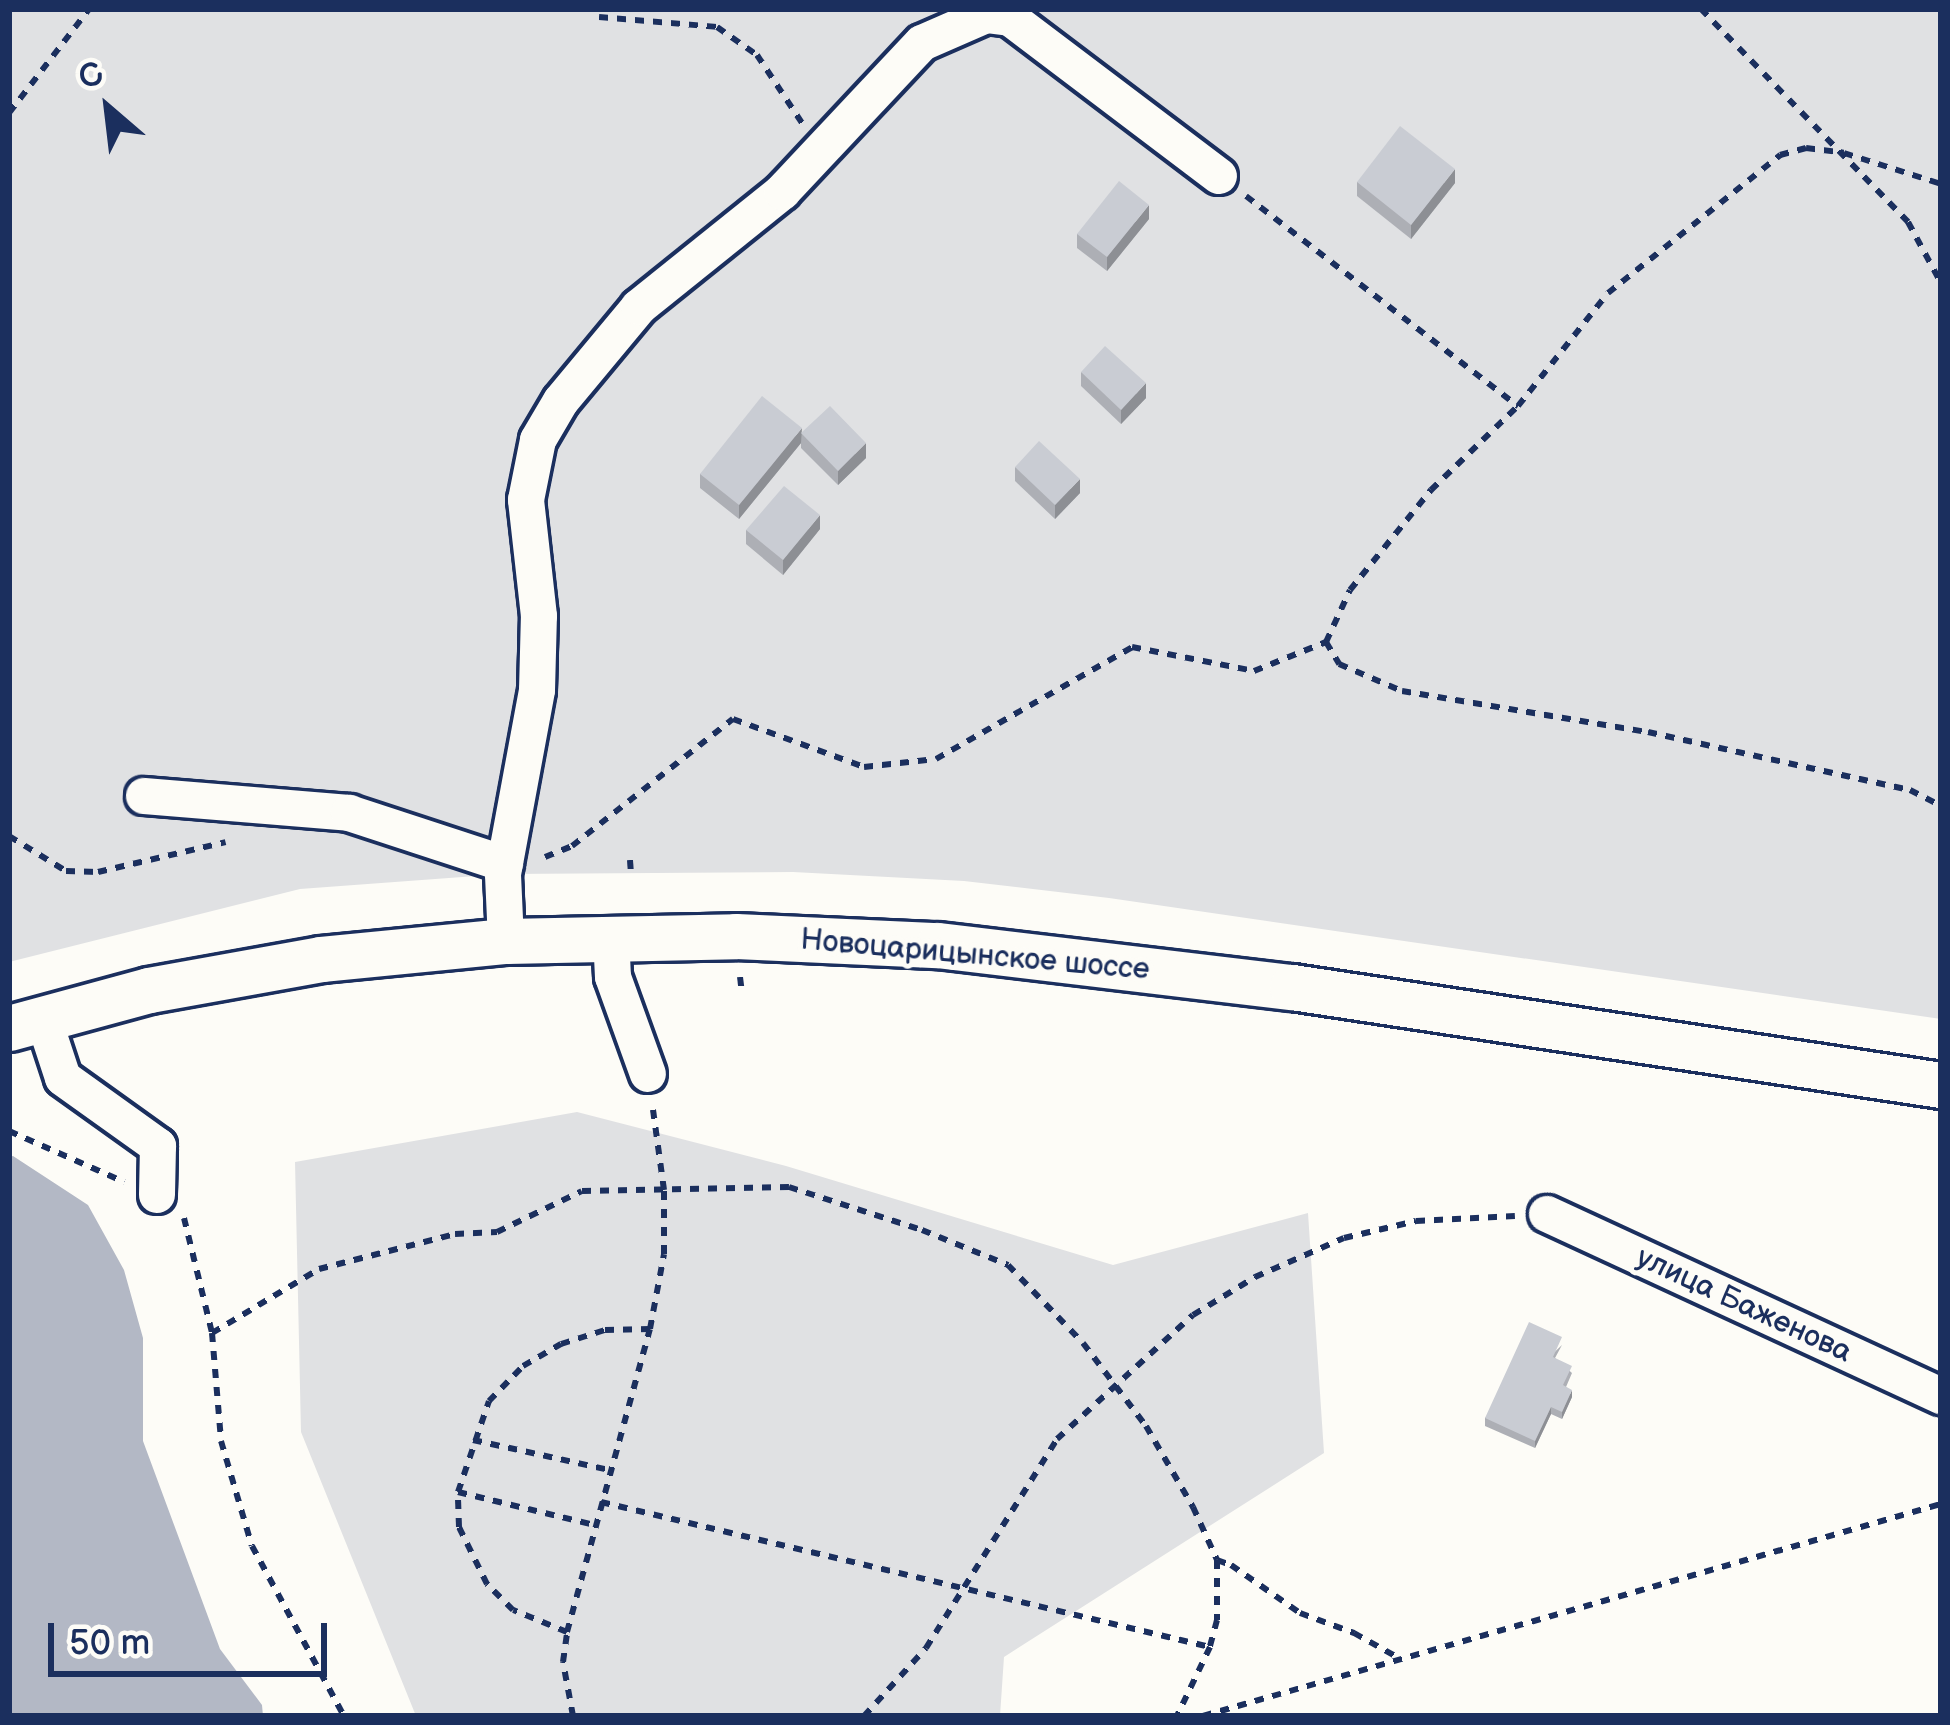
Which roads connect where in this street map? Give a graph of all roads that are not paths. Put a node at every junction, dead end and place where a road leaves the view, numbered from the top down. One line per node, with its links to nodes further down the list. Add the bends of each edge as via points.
1 (1220, 176): 3 (street, via 1010,18 986,15 922,43 782,192 639,307 538,440 526,500 539,616 537,690)
2 (144, 796): 3 (street, via 349,813)
3 (504, 869): 5 (street)
4 (611, 935): 5 (main road, Новоцарицынское шоссе); 7 (street, via 613,977); 8 (main road, Новоцарицынское шоссе, via 1005,953 1292,987)
5 (506, 941): 6 (main road, Новоцарицынское шоссе, via 243,969)
6 (26, 1023): 9 (street, via 63,1078 158,1146)
7 (648, 1074)
8 (1941, 1085)
9 (157, 1195)
10 (1547, 1214): 11 (street, улица Баженова)
11 (1941, 1396)

